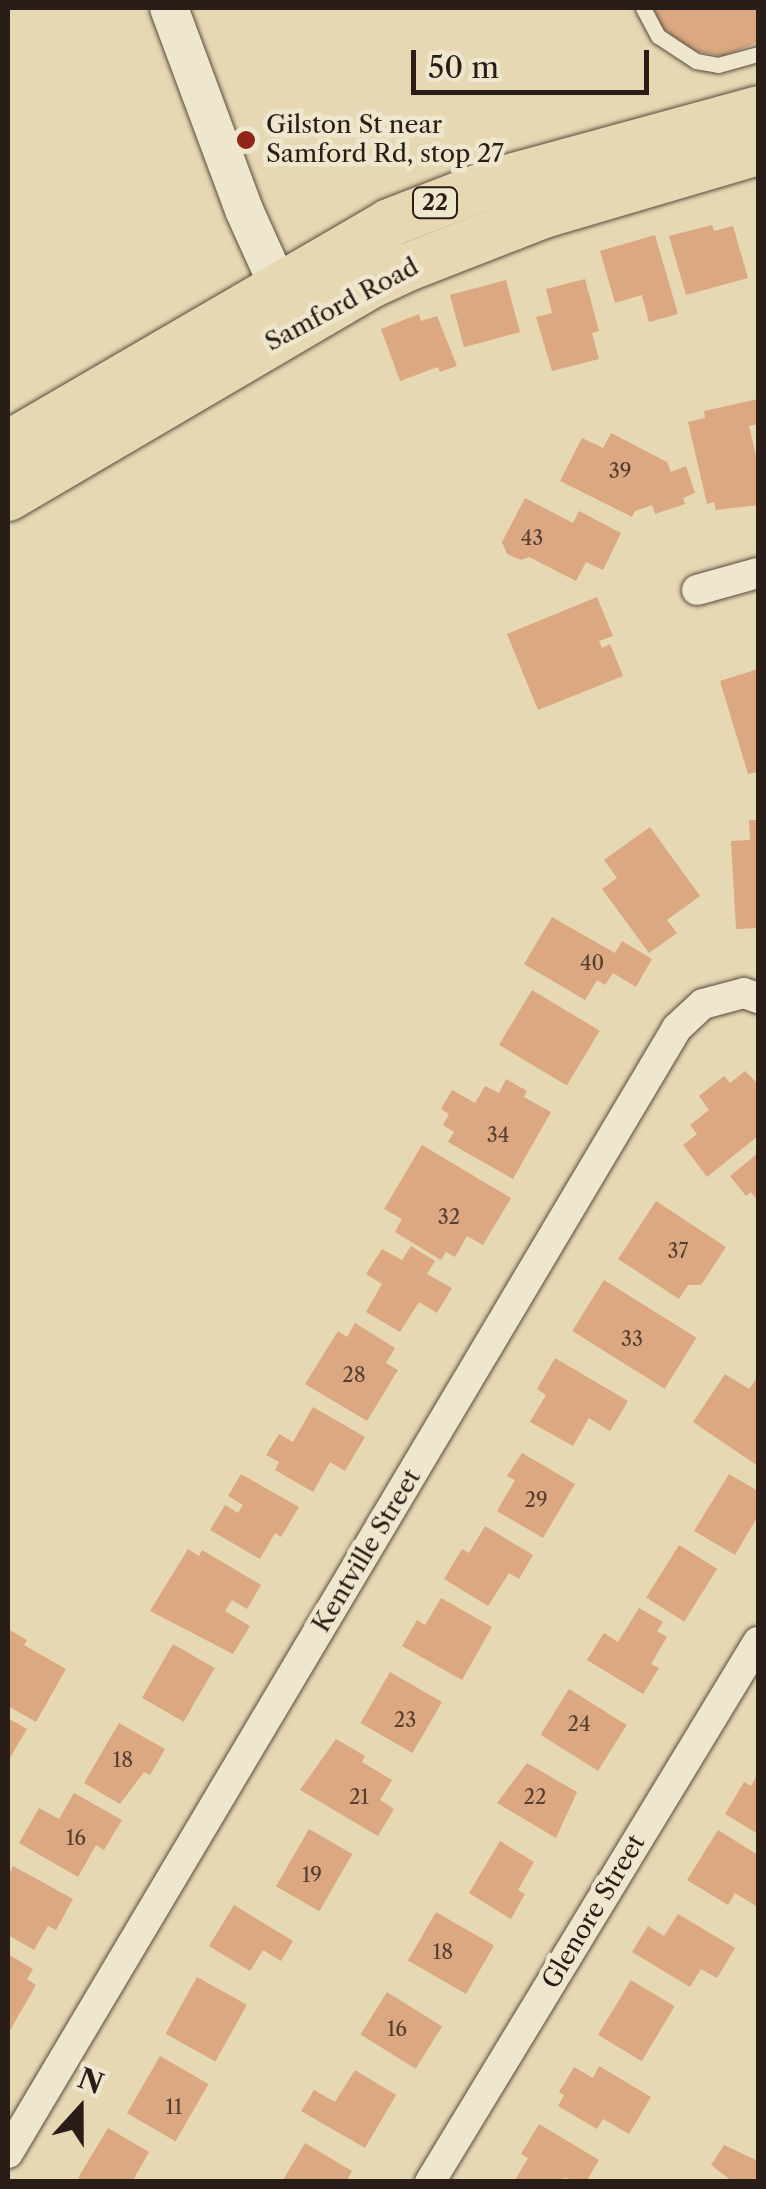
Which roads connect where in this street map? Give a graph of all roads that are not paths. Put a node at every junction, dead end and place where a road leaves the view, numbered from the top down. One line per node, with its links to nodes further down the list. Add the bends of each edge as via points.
1 (169, 8): 6 (street, via 244,210)
2 (643, 8): 3 (lane, via 658,36 696,61 718,64)
3 (758, 54)
4 (758, 110): 6 (main road, Samford Road / 22, via 435,202 388,223)
5 (758, 151): 6 (main road, Samford Road / 22, via 598,196 367,286)
6 (288, 306): 7 (main road, Samford Road / 22); 8 (main road, Samford Road / 22)
7 (8, 445)
8 (8, 497)
9 (758, 572): 10 (street)
10 (697, 590)
11 (758, 998): 13 (street, Kentville Street, via 744,993 704,1004 677,1028)
12 (758, 1642): 14 (street, Glenore Street)
13 (8, 2153)
14 (430, 2182)

